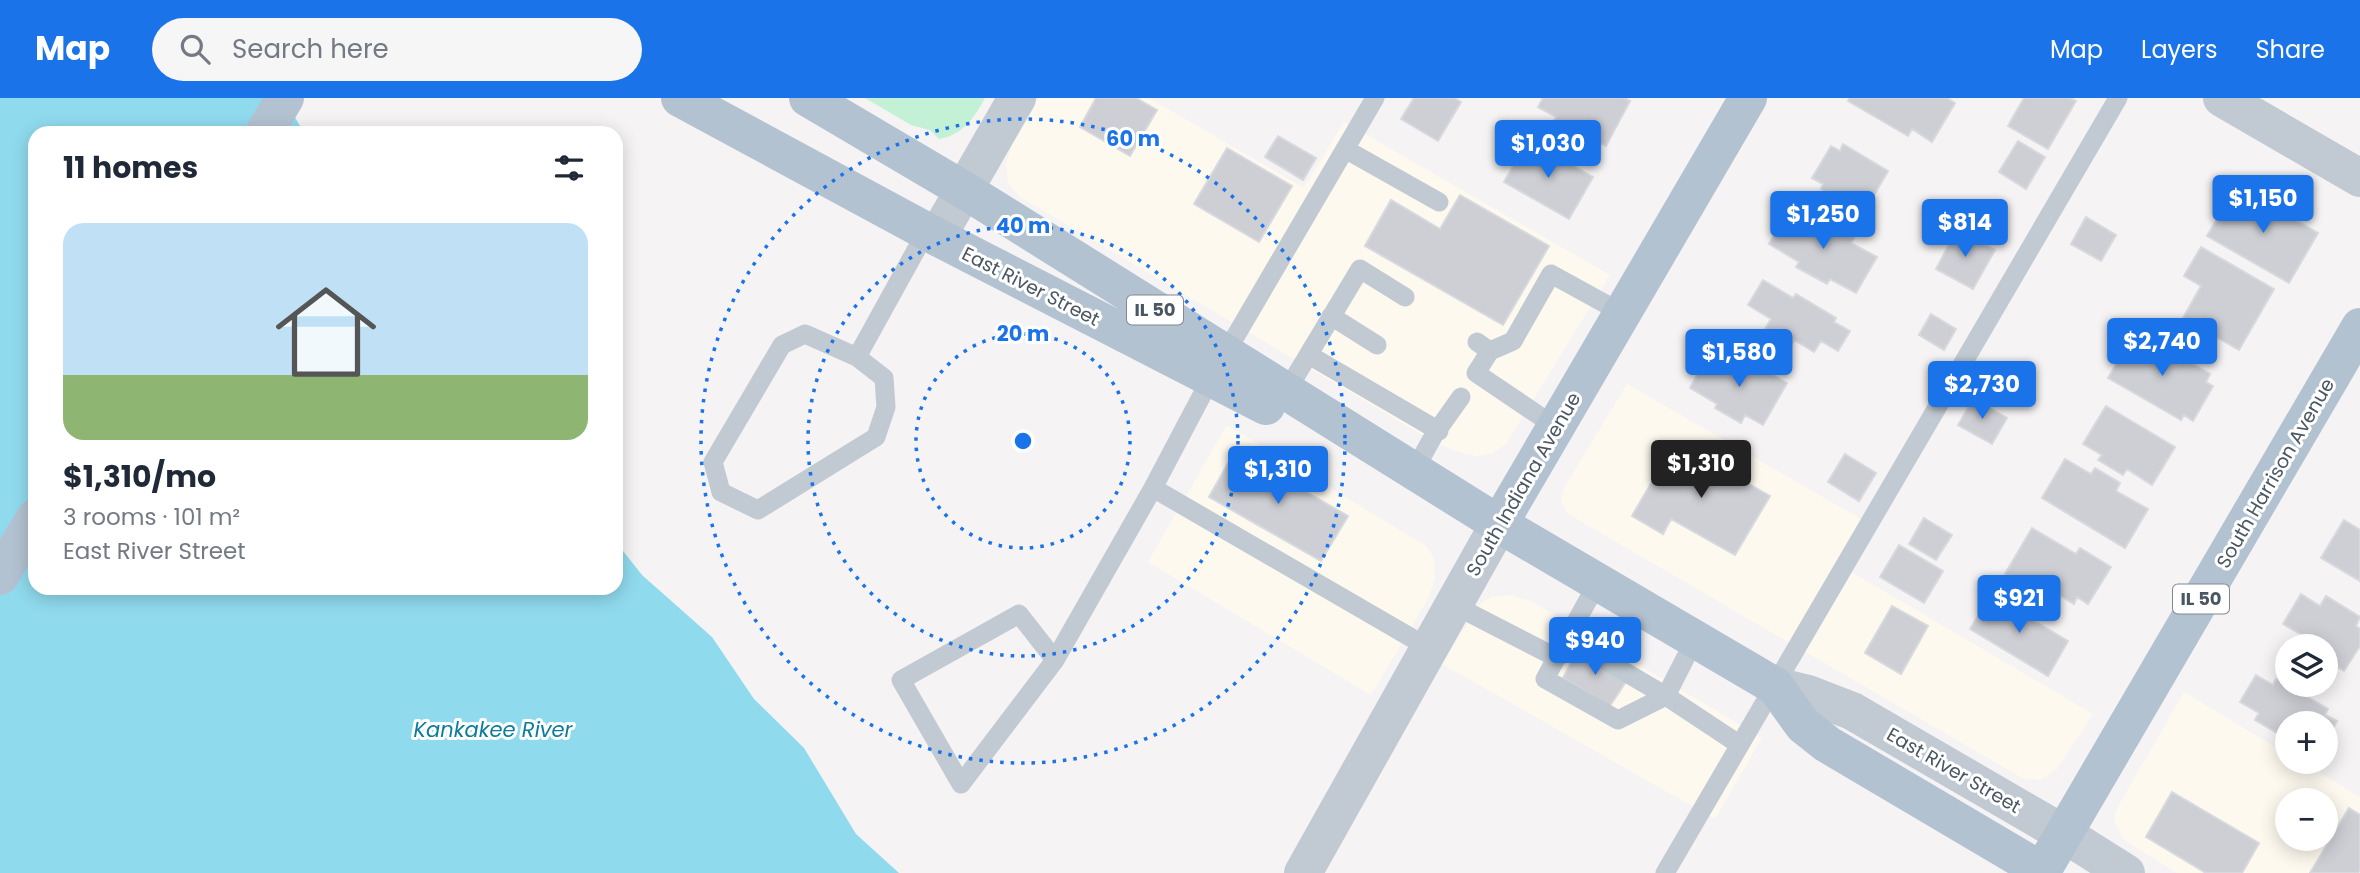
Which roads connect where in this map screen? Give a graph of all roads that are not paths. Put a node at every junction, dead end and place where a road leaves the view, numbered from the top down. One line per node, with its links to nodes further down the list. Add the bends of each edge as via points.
1 (680, 98): 12 (main road, East River Street)
2 (808, 98): 10 (main road, East River Street / IL 50)
3 (1017, 98): 10 (street)
4 (1375, 98): 8 (lane)
5 (1748, 98): 14 (main road, South Indiana Avenue)
6 (2118, 98): 37 (lane)
7 (2222, 98): 9 (street)
8 (1345, 149): 11 (lane); 20 (lane)
9 (2360, 178)
10 (964, 190): 12 (street); 20 (main road, East River Street / IL 50)
11 (1439, 202)
12 (931, 235): 19 (lane); 20 (main road, East River Street)
13 (1405, 298): 15 (lane, via 1360,269)
14 (1622, 313): 21 (lane, via 1550,274 1513,341 1483,347); 23 (main road, South Indiana Avenue)
15 (1331, 316): 17 (lane); 18 (lane)
16 (2360, 327): 40 (main road, South Harrison Avenue / IL 50)
17 (1377, 345)
18 (1309, 355): 22 (lane); 24 (lane)
19 (857, 357): 19 (lane, via 884,378 886,407 876,437 758,510 721,492 713,463 782,345 805,334)
20 (1218, 366): 22 (main road, East River Street / IL 50); 26 (lane); 27 (main road, East River Street)
21 (1476, 373): 23 (lane); 24 (lane, via 1454,393)
22 (1286, 392): 25 (main road, East River Street / IL 50)
23 (1556, 427): 27 (main road, South Indiana Avenue)
24 (1438, 430): 25 (lane)
25 (1414, 471): 27 (main road, East River Street / IL 50)
26 (1153, 488): 34 (lane); 36 (lane)
27 (1499, 524): 30 (main road, East River Street / IL 50); 31 (street, South Indiana Avenue)
28 (28, 530): 29 (main road)
29 (0, 576)
30 (1598, 583): 32 (lane); 33 (main road, East River Street / IL 50)
31 (1454, 605): 34 (street, South Indiana Avenue); 35 (lane)
32 (1567, 638): 35 (lane); 38 (lane)
33 (1695, 639): 37 (main road, East River Street / IL 50); 38 (lane)
34 (1429, 648): 42 (street, South Indiana Avenue)
35 (1557, 658): 38 (lane, via 1545,679 1618,720)
36 (1055, 660): 36 (lane, via 1021,708 961,784 901,680 1019,614)
37 (1775, 686): 39 (lane); 40 (street, East River Street, via 1852,711); 41 (main road, East River Street / IL 50, via 1803,725 1827,744)
38 (1666, 696): 39 (lane)
39 (1740, 745): 43 (lane)
40 (2064, 834): 41 (main road, South Harrison Avenue / IL 50); 44 (street, East River Street)
41 (2043, 872)
42 (1303, 873)
43 (1665, 873)
44 (2126, 873)

